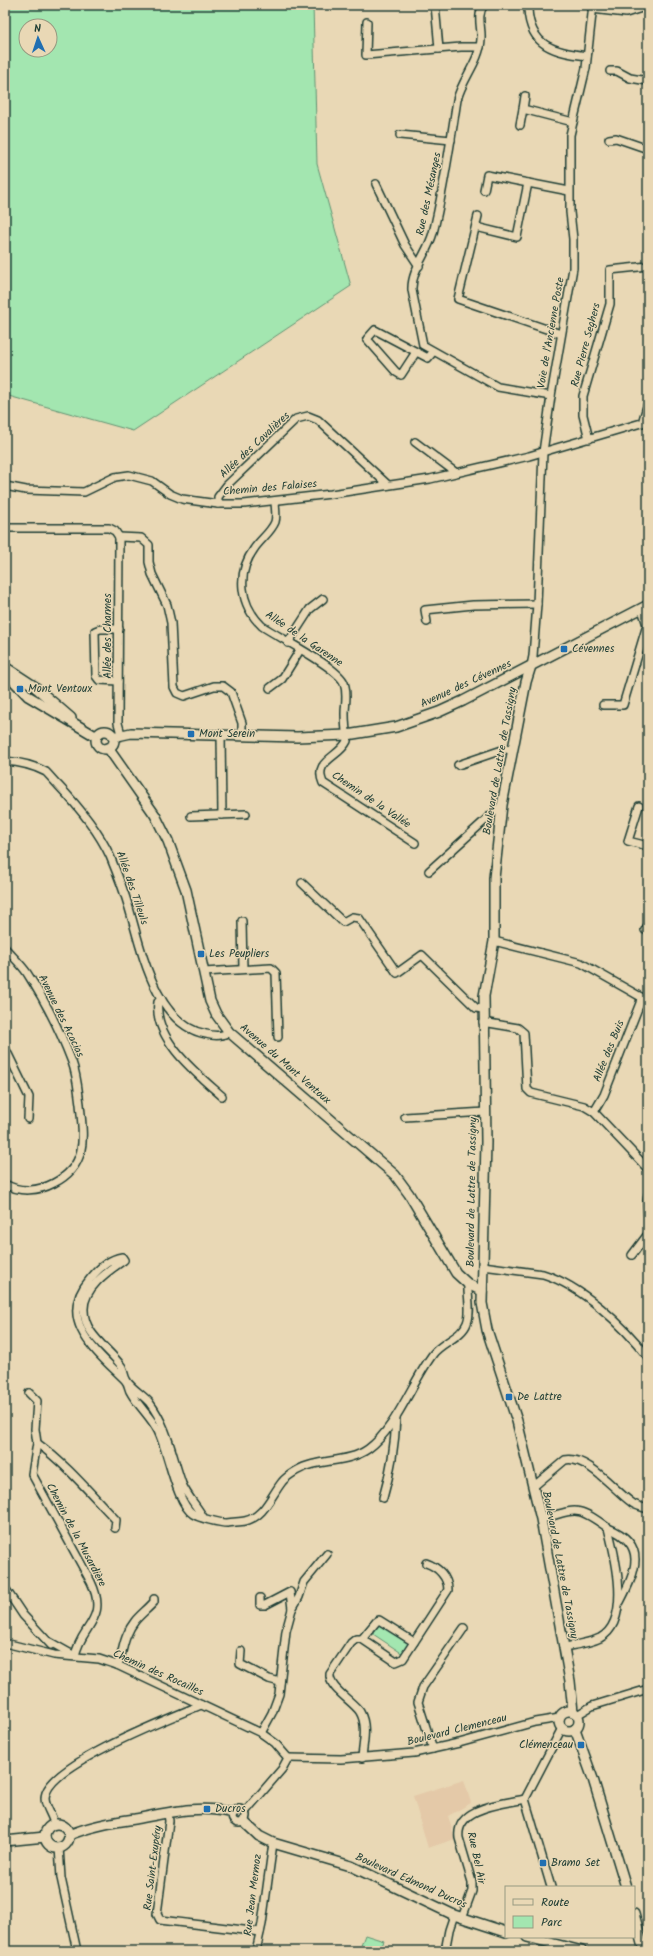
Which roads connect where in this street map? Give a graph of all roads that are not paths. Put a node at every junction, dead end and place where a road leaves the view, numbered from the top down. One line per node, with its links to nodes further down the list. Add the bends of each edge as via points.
1 (435, 5): 8 (street)
2 (484, 5): 7 (street, Rue des Mésanges, via 480,13)
3 (648, 6): 4 (street, via 626,13)
4 (592, 7): 9 (street, Voie de l'Ancienne Poste)
5 (528, 9): 9 (street, via 529,23 534,36 545,45 564,53)
6 (367, 22): 8 (street, via 366,56)
7 (480, 47): 8 (street); 18 (street, Rue des Mésanges, via 459,90)
8 (439, 49)
9 (587, 56): 14 (street, Voie de l'Ancienne Poste)
10 (610, 71): 11 (street)
11 (648, 81)
12 (525, 96): 13 (street)
13 (523, 109): 14 (street); 15 (street)
14 (572, 122): 23 (street, Voie de l'Ancienne Poste)
15 (520, 125)
16 (400, 135): 18 (street)
17 (609, 139): 19 (street, via 616,138)
18 (451, 140): 26 (street, Rue des Mésanges, via 433,235)
19 (648, 149)
20 (528, 183): 22 (street, via 487,175); 23 (street); 25 (street, via 517,237)
21 (376, 184): 26 (street, via 405,245)
22 (484, 190)
23 (569, 191): 28 (street, Voie de l'Ancienne Poste, via 573,268)
24 (478, 216): 25 (street)
25 (476, 227): 28 (street, via 458,299)
26 (419, 266): 30 (street, Rue des Mésanges, via 413,278 412,290 423,345)
27 (648, 266): 34 (street, Rue Pierre Seghers, via 610,270 610,304 583,396 583,415)
28 (561, 334): 31 (street, Voie de l'Ancienne Poste)
29 (416, 352): 29 (street, via 375,330 367,339 401,375); 30 (street, via 428,358)
30 (433, 352): 31 (street, Rue des Mésanges, via 498,387)
31 (550, 396): 36 (street, Voie de l'Ancienne Poste)
32 (648, 403): 33 (street)
33 (645, 422): 34 (street, Chemin des Falaises)
34 (589, 439): 36 (street, Chemin des Falaises)
35 (415, 442): 37 (street)
36 (543, 452): 37 (street, Chemin des Falaises); 45 (street, Voie de l'Ancienne Poste)
37 (454, 472): 38 (street, Chemin des Falaises, via 430,479)
38 (388, 485): 40 (street, Chemin des Falaises); 41 (street, Allée des Cavalières, via 318,420 308,416 296,419 227,485 218,497)
39 (5, 486): 41 (street, Chemin des Falaises, via 26,490 84,492 115,477 129,475 152,482 182,499)
40 (275, 501): 41 (street, Chemin des Falaises); 49 (street, Allée de la Garenne, via 275,522 248,558 242,584 246,602 255,619)
41 (218, 504)
42 (5, 528): 43 (street, via 109,528)
43 (119, 537): 48 (street, Allée des Charmes); 61 (street, via 141,538 149,544 152,574 167,605 171,623 174,687 177,693 184,696 205,688 223,686 231,692 242,723)
44 (323, 599): 49 (street, via 310,609)
45 (537, 604): 47 (street, via 425,610); 51 (street, Voie de l'Ancienne Poste, via 534,656)
46 (645, 607): 51 (street, Avenue des Cévennes); 56 (street, via 647,625 623,705)
47 (427, 622)
48 (119, 629): 54 (street, Allée des Charmes); 54 (street, via 95,631 96,676 99,680)
49 (288, 643): 50 (street, Allée de la Garenne)
50 (300, 650): 55 (street, via 282,680); 60 (street, Allée de la Garenne, via 337,673 344,682 347,694)
51 (531, 666): 60 (street, Avenue des Cévennes, via 463,701 425,717 396,727); 64 (street, Boulevard de Lattre de Tassigny)
52 (5, 667): 57 (street, via 34,686)
53 (5, 672): 57 (street, via 28,696)
54 (118, 681): 58 (street, Allée des Charmes)
55 (270, 688)
56 (603, 705)
57 (83, 729): 62 (street)
58 (117, 735): 59 (street, Avenue des Cévennes); 62 (street, Avenue des Cévennes, via 106,732 100,733); 63 (street)
59 (221, 735): 61 (street, Avenue des Cévennes); 70 (street)
60 (346, 735): 61 (street, Avenue des Cévennes); 72 (street, Chemin de la Vallée, via 346,744 321,767 320,776 323,783)
61 (242, 736)
62 (97, 737): 63 (street, Avenue du Mont Ventoux, via 96,743 100,747)
63 (108, 748): 80 (street, Avenue du Mont Ventoux, via 155,815 168,842 186,890)
64 (512, 750): 66 (street, via 505,749); 67 (street, Boulevard de Lattre de Tassigny)
65 (5, 761): 82 (street, Allée des Tilleuls, via 33,766 47,773 72,799 98,834 120,882 144,960)
66 (458, 765)
67 (502, 805): 74 (street); 77 (street, Boulevard de Lattre de Tassigny, via 494,878)
68 (639, 806): 73 (street, via 628,841)
69 (246, 814): 70 (street)
70 (222, 815): 71 (street)
71 (191, 816)
72 (415, 843)
73 (648, 846)
74 (429, 871)
75 (302, 883): 84 (street, via 343,922 352,917 359,918 397,973 422,955 476,1008)
76 (242, 921): 79 (street)
77 (494, 941): 81 (street, via 581,963); 84 (street, Boulevard de Lattre de Tassigny)
78 (5, 948): 95 (street, Avenue des Acacias, via 30,978 72,1063 77,1081 83,1144 74,1167 46,1188 18,1190)
79 (243, 969): 80 (street); 87 (street, via 271,968 276,973)
80 (204, 972): 86 (street, Avenue du Mont Ventoux, via 210,1001)
81 (640, 997): 83 (street); 91 (street, Allée des Buis, via 640,1003 604,1095)
82 (161, 998): 86 (street, Allée des Tilleuls, via 178,1019 193,1030 218,1036); 89 (street, Allée des Tilleuls, via 158,1002 158,1013 169,1042 193,1070)
83 (648, 1001)
84 (483, 1009): 85 (street, Boulevard de Lattre de Tassigny)
85 (483, 1022): 90 (street, Boulevard de Lattre de Tassigny); 91 (street, via 518,1028 524,1033 527,1089 531,1093 584,1106)
86 (229, 1032): 101 (street, Avenue du Mont Ventoux, via 395,1175 456,1273)
87 (278, 1037)
88 (5, 1048): 93 (street, via 29,1097)
89 (222, 1096)
90 (485, 1112): 92 (street); 100 (street, Boulevard de Lattre de Tassigny)
91 (594, 1112): 94 (street)
92 (405, 1117)
93 (28, 1119)
94 (648, 1169)
95 (5, 1184)
96 (648, 1195): 97 (street)
97 (648, 1216)
98 (648, 1234): 99 (street)
99 (632, 1255)
100 (483, 1266): 102 (street, Boulevard de Lattre de Tassigny); 103 (street, via 552,1277 610,1317)
101 (468, 1284): 102 (street, Avenue du Mont Ventoux); 106 (street, via 467,1324 461,1332 433,1353)
102 (482, 1291): 108 (street, Boulevard de Lattre de Tassigny, via 487,1330 517,1421)
103 (648, 1357)
104 (127, 1382): 104 (street, via 123,1369 92,1334 84,1312 85,1300 107,1272 124,1260 122,1257 110,1261 88,1281 78,1298 77,1314 82,1332 90,1343); 106 (street, via 150,1403 160,1420 173,1451 182,1484 191,1500 203,1517 221,1523 247,1521 259,1514 282,1481 297,1470 351,1457 367,1450 380,1438)
105 (29, 1393): 107 (street, Chemin de la Musardière, via 37,1400)
106 (396, 1416): 109 (street, via 391,1469)
107 (37, 1443): 112 (street, via 56,1457 116,1520); 129 (street, Chemin de la Musardière, via 32,1474 98,1599 96,1613 79,1642)
108 (533, 1487): 110 (street, via 565,1460 572,1459 588,1466 632,1503); 111 (street, Boulevard de Lattre de Tassigny)
109 (383, 1498)
110 (648, 1509)
111 (541, 1519): 113 (street, via 579,1510); 126 (street, Boulevard de Lattre de Tassigny)
112 (115, 1528)
113 (608, 1528): 119 (street); 119 (street, via 627,1538 633,1546 635,1555 626,1590)
114 (327, 1554): 120 (street, via 304,1582)
115 (426, 1563): 124 (street, via 445,1576 448,1590)
116 (5, 1588): 123 (street, via 23,1615)
117 (260, 1598): 120 (street, via 260,1605 266,1605 290,1592)
118 (154, 1599): 130 (street, via 154,1602 136,1618 126,1637 123,1656)
119 (620, 1602): 126 (street, via 613,1625 606,1633 599,1638)
120 (292, 1609): 131 (street, via 286,1631)
121 (464, 1628): 139 (street, via 423,1687 418,1702)
122 (362, 1639): 124 (street, via 379,1620); 124 (street, via 393,1661 399,1662); 141 (street, via 356,1639 351,1643 329,1677 331,1683 360,1712 364,1730)
123 (50, 1642): 128 (street); 129 (street)
124 (414, 1642)
125 (5, 1643): 128 (street, Chemin des Rocailles)
126 (564, 1647): 134 (street, Boulevard de Lattre de Tassigny)
127 (240, 1651): 131 (street, via 240,1664)
128 (51, 1654): 129 (street, Chemin des Rocailles)
129 (75, 1656): 130 (street, Chemin des Rocailles, via 99,1659)
130 (117, 1665): 133 (street, Chemin des Rocailles)
131 (280, 1682): 138 (street, via 279,1694)
132 (648, 1689): 134 (street)
133 (201, 1705): 138 (street, Chemin des Rocailles); 146 (street, via 115,1742 54,1780 45,1799)
134 (575, 1713): 135 (street, via 564,1713); 137 (street, via 579,1722)
135 (560, 1718): 136 (street); 139 (street, Boulevard Clemenceau)
136 (562, 1728): 137 (street, via 568,1731); 142 (street)
137 (575, 1729): 153 (street)
138 (261, 1734): 140 (street, Chemin des Rocailles, via 275,1743)
139 (432, 1749): 141 (street, Boulevard Clemenceau)
140 (288, 1758): 141 (street, Boulevard Clemenceau); 145 (street)
141 (362, 1758)
142 (525, 1799): 152 (street); 154 (street, Rue Bel Air, via 477,1811 461,1823 458,1830 472,1882 472,1891)
143 (168, 1813): 144 (street, via 202,1809); 147 (street, via 106,1824); 156 (street, Rue Saint-Exupéry, via 157,1914 160,1920)
144 (233, 1813): 145 (street, via 240,1809); 145 (street, via 232,1818 239,1823)
145 (244, 1817): 150 (street, Boulevard Edmond Ducros, via 259,1836)
146 (54, 1824): 147 (street, via 64,1826); 148 (street, via 46,1831)
147 (69, 1835): 151 (street, via 66,1843)
148 (46, 1837): 149 (street); 151 (street, via 49,1844)
149 (5, 1841)
150 (272, 1843): 154 (street, Boulevard Edmond Ducros, via 351,1866); 156 (street, Rue Jean Mermoz)
151 (59, 1847): 160 (street, via 61,1878)
152 (551, 1886)
153 (626, 1886)
154 (458, 1917): 157 (street, Boulevard Edmond Ducros); 162 (street, Rue Bel Air, via 449,1930)
155 (635, 1918): 164 (street)
156 (260, 1932): 161 (street, Rue Jean Mermoz)
157 (505, 1932)
158 (534, 1938): 159 (street)
159 (547, 1940): 163 (street)
160 (77, 1951)
161 (256, 1951)
162 (445, 1951)
163 (582, 1951)
164 (644, 1951)

